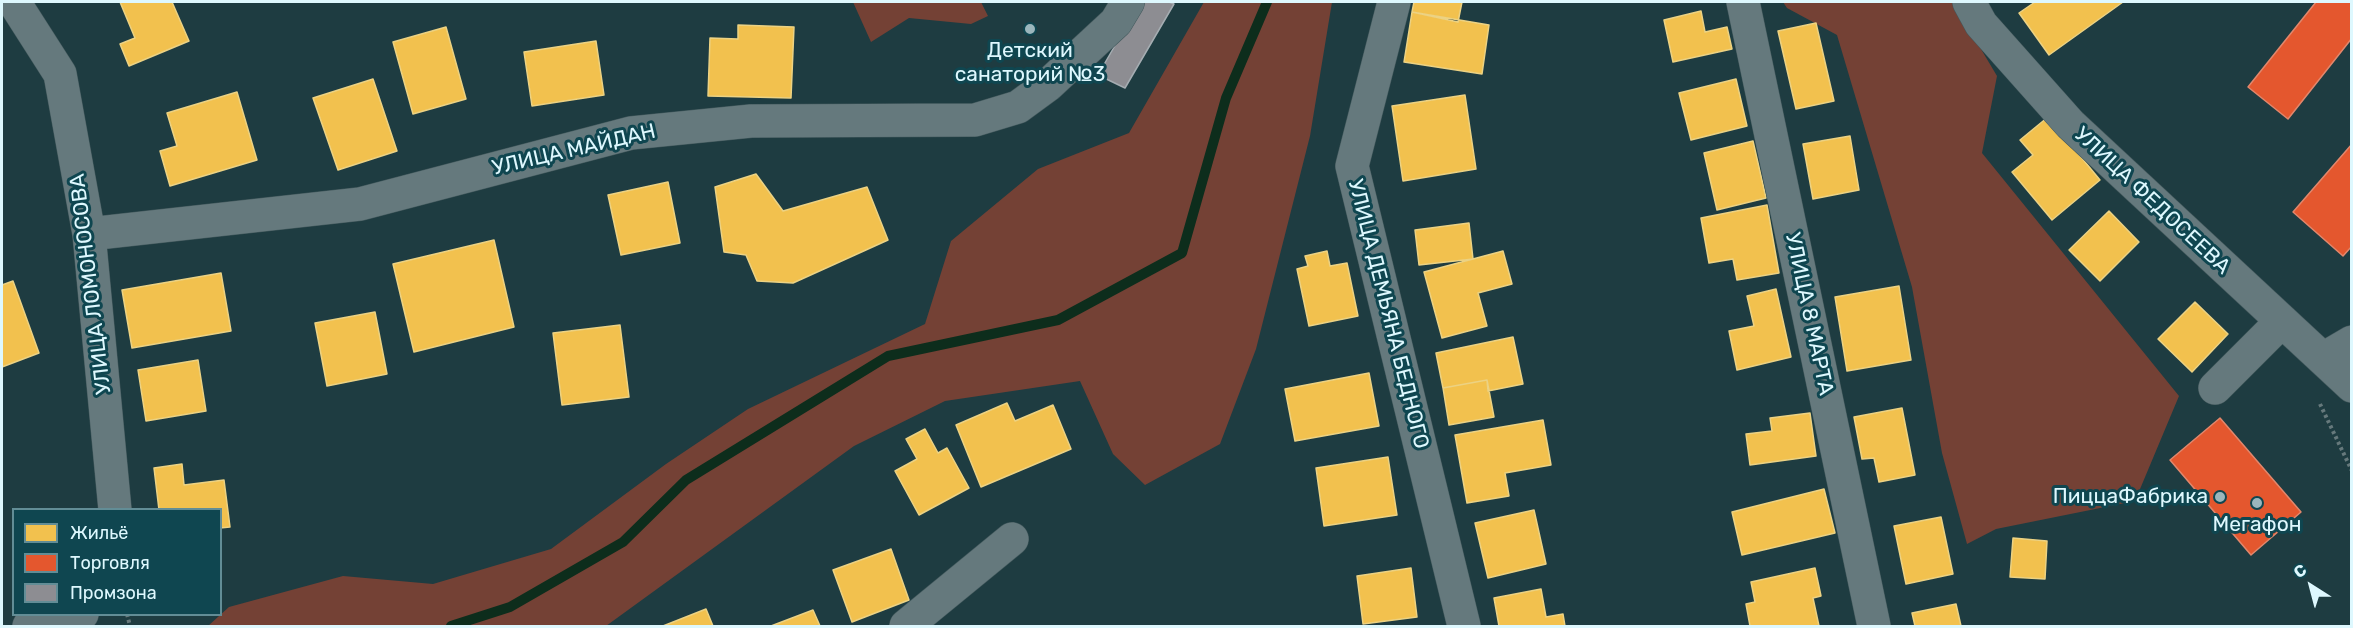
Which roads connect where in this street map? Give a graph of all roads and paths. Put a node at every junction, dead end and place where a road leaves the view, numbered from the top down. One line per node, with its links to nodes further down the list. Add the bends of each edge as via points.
1 (14, 2): 6 (street, УЛИЦА ЛОМОНОСОВА, via 60,74)
2 (1128, 2): 6 (street, УЛИЦА МАЙДАН, via 1116,22 1048,85 1017,107 975,120 751,121 631,133 360,204)
3 (1394, 2): 19 (street, УЛИЦА ДЕМЬЯНА БЕДНОГО, via 1352,166)
4 (1743, 2): 20 (street, УЛИЦА 8 МАРТА)
5 (1969, 2): 7 (street, УЛИЦА ФЕДОСЕЕВА, via 1981,24 2070,124)
6 (89, 234): 14 (street, УЛИЦА ЛОМОНОСОВА)
7 (2282, 321): 9 (street, УЛИЦА ФЕДОСЕЕВА); 11 (street)
8 (2352, 342): 9 (street)
9 (2323, 359): 10 (street, УЛИЦА ФЕДОСЕЕВА)
10 (2352, 386)
11 (2215, 388)
12 (2316, 395): 13 (path)
13 (2352, 471)
14 (115, 508)
15 (1012, 539): 18 (street)
16 (78, 616): 17 (street)
17 (29, 627)
18 (906, 627)
19 (1464, 627)
20 (1874, 627)

